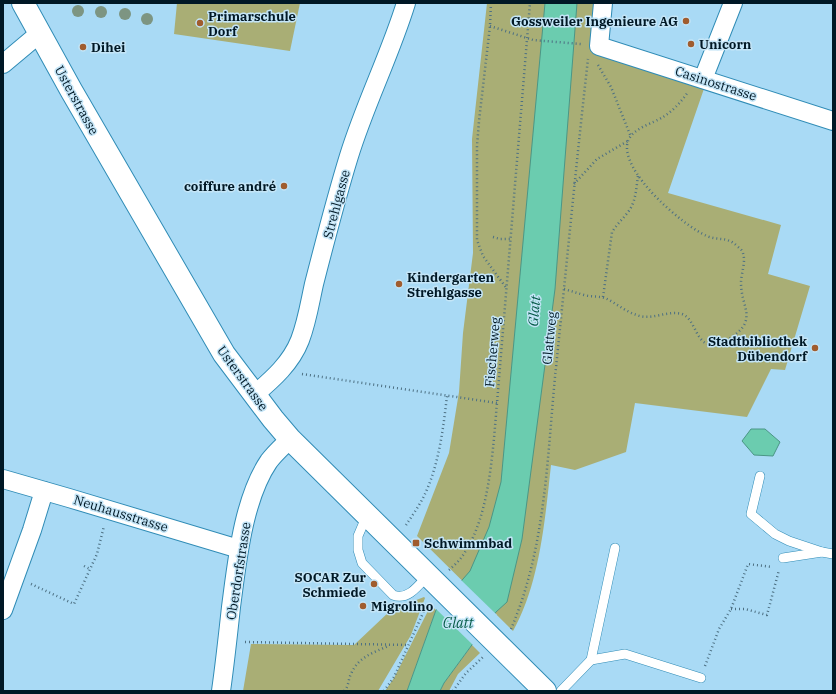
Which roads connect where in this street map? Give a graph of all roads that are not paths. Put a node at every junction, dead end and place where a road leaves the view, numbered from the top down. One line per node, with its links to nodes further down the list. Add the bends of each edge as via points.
1 (23, 3): 5 (street, Usterstrasse)
2 (406, 3): 9 (street, Strehlgasse, via 397,34 349,154 300,339 288,362)
3 (603, 3): 7 (street, Casinostrasse, via 592,47)
4 (733, 3): 7 (street)
5 (40, 33): 6 (street); 9 (street, Usterstrasse, via 224,354)
6 (3, 64)
7 (700, 78): 8 (street, Casinostrasse)
8 (833, 121)
9 (254, 395): 10 (street, Usterstrasse)
10 (290, 439): 14 (street, Usterstrasse); 16 (street, Oberdorfstrasse, via 269,461 257,483)
11 (760, 476): 17 (lane, via 751,514 775,534)
12 (3, 479): 13 (street, Neuhausstrasse)
13 (44, 491): 16 (street, Neuhausstrasse); 21 (street)
14 (367, 515): 20 (street, Usterstrasse); 20 (lane, via 358,536 358,550 362,563 393,595 399,597)
15 (614, 548): 22 (lane)
16 (239, 549): 24 (street, Oberdorfstrasse)
17 (822, 552): 18 (lane); 19 (lane)
18 (833, 554)
19 (783, 558)
20 (437, 584): 25 (street, Usterstrasse)
21 (3, 610)
22 (591, 660): 23 (lane, via 625,654); 26 (lane)
23 (701, 678)
24 (221, 691)
25 (545, 691)
26 (561, 691)

